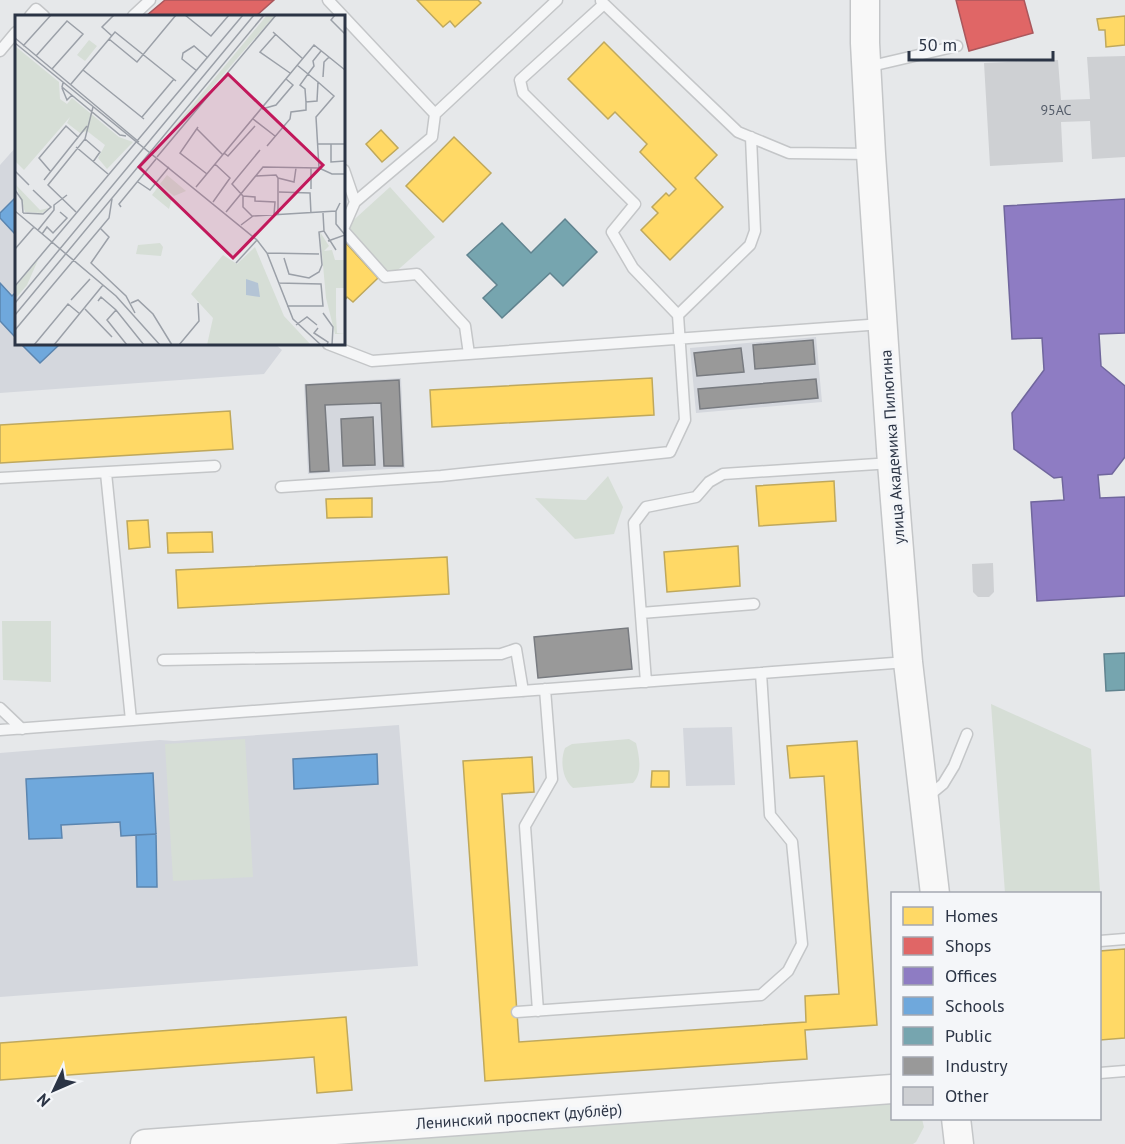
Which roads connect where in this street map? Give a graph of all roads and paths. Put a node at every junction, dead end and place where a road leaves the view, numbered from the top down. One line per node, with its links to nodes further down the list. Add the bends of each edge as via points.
1 (150, 0): 6 (lane)
2 (328, 0): 7 (lane)
3 (557, 0): 13 (lane)
4 (865, 0): 12 (street, улица Академика Пилюгина)
5 (602, 2): 14 (lane, via 738,132); 20 (lane, via 520,80 523,93 635,204 612,232 633,268)
6 (134, 15)
7 (342, 15)
8 (345, 18): 13 (lane)
9 (15, 33): 11 (lane)
10 (957, 46): 12 (lane)
11 (0, 51)
12 (866, 67): 15 (street, улица Академика Пилюгина)
13 (435, 114): 17 (lane, via 432,137)
14 (751, 137): 15 (lane, via 789,153); 20 (lane, via 755,231 750,245)
15 (872, 154): 21 (street, улица Академика Пилюгина)
16 (345, 173): 17 (lane)
17 (355, 202): 18 (lane)
18 (345, 225)
19 (345, 232): 24 (lane, via 386,277 417,274 465,326)
20 (678, 315): 22 (lane)
21 (883, 324): 22 (lane); 25 (street, улица Академика Пилюгина)
22 (680, 338): 24 (lane); 29 (lane, via 686,420 670,452 451,475)
23 (331, 345): 24 (lane, via 372,361)
24 (469, 354)
25 (892, 463): 31 (lane, via 723,474 696,497 646,507 634,523); 33 (street, улица Академика Пилюгина)
26 (215, 466): 27 (lane)
27 (106, 473): 28 (lane); 39 (lane)
28 (0, 478)
29 (281, 487)
30 (754, 604): 31 (lane)
31 (641, 613): 35 (lane)
32 (163, 660): 37 (lane, via 501,654 516,649)
33 (908, 662): 34 (lane); 43 (street, улица Академика Пилюгина)
34 (761, 673): 35 (lane); 47 (lane, via 770,815 792,842 802,944 788,971 761,994)
35 (646, 682): 36 (lane)
36 (545, 689): 37 (lane); 47 (lane, via 552,779 525,826)
37 (523, 691): 39 (lane)
38 (0, 708): 40 (lane)
39 (131, 720): 40 (lane)
40 (22, 729): 41 (lane)
41 (0, 730)
42 (967, 734): 43 (lane, via 949,776)
43 (924, 800): 44 (street, улица Академика Пилюгина)
44 (935, 892)
45 (1125, 939): 46 (lane)
46 (1101, 940)
47 (538, 1011): 48 (lane)
48 (517, 1012)
49 (1125, 1071): 50 (lane)
50 (1101, 1073)
51 (891, 1089): 53 (street, Ленинский проспект (дублёр))
52 (956, 1120): 54 (street)
53 (145, 1144)
54 (959, 1144)

